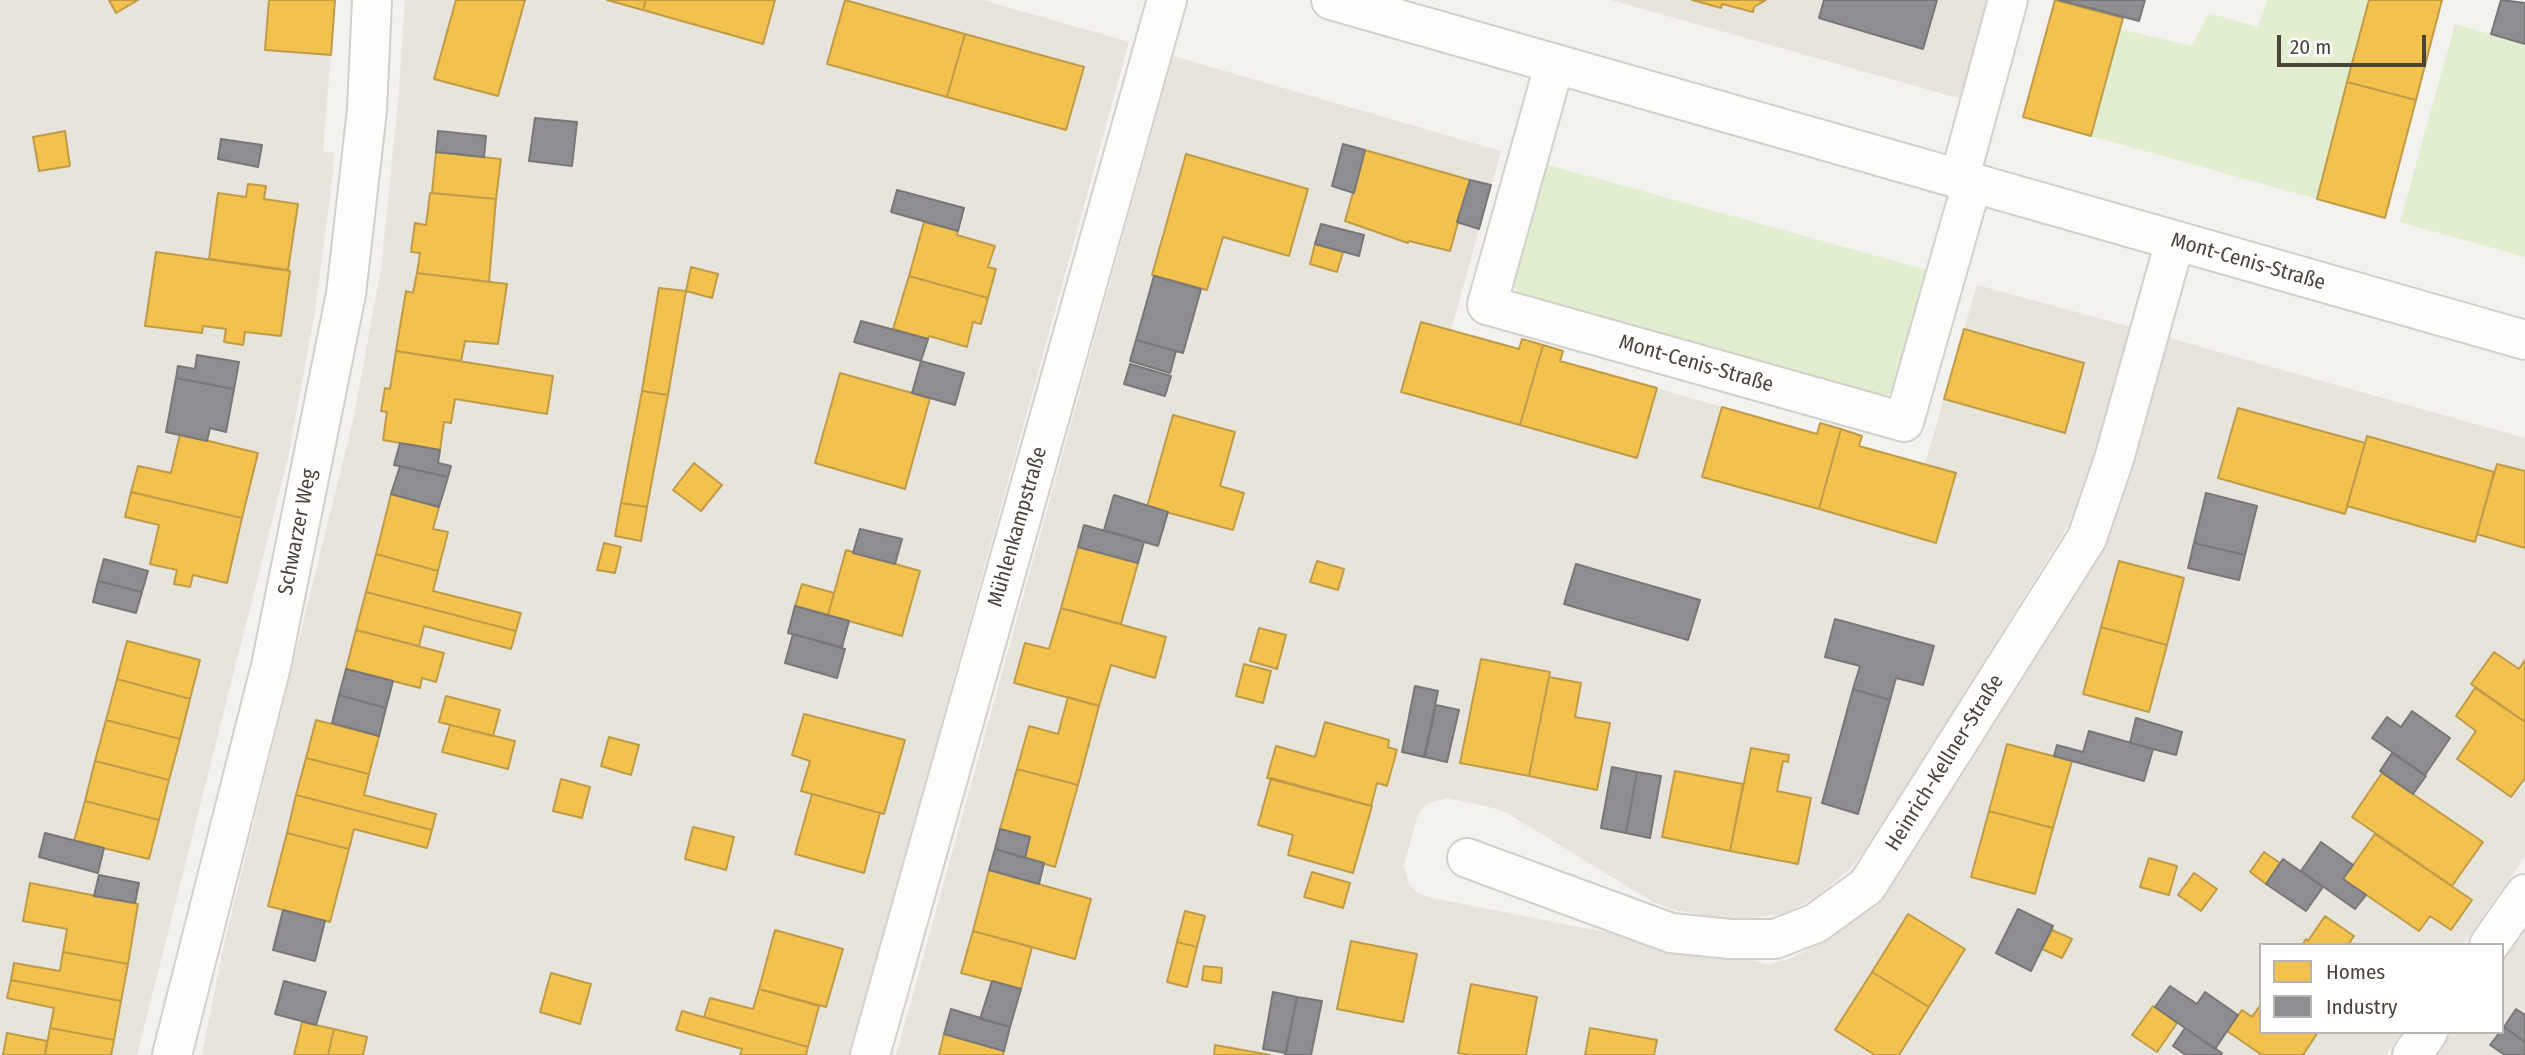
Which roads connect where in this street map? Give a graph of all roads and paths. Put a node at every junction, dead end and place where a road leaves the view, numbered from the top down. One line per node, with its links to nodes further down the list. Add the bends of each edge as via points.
1 (372, 0): 13 (street, Schwarzer Weg, via 367,110 346,294 271,666)
2 (1167, 0): 14 (street, Mühlenkampstraße)
3 (1331, 0): 5 (street, Mont-Cenis-Straße)
4 (2008, 0): 6 (street, Mont-Cenis-Straße)
5 (1555, 66): 6 (street, Mont-Cenis-Straße); 6 (street, Mont-Cenis-Straße, via 1487,305 1679,359 1904,422)
6 (1965, 181): 7 (street, Mont-Cenis-Straße)
7 (2175, 241): 8 (street, Mont-Cenis-Straße); 9 (street, Heinrich-Kellner-Straße, via 2087,538 1867,886 1816,923 1775,939 1730,939 1671,933)
8 (2525, 340)
9 (1467, 858)
10 (2525, 894): 11 (street)
11 (2491, 943)
12 (2427, 1034): 15 (street)
13 (172, 1055)
14 (870, 1055)
15 (2412, 1055)

